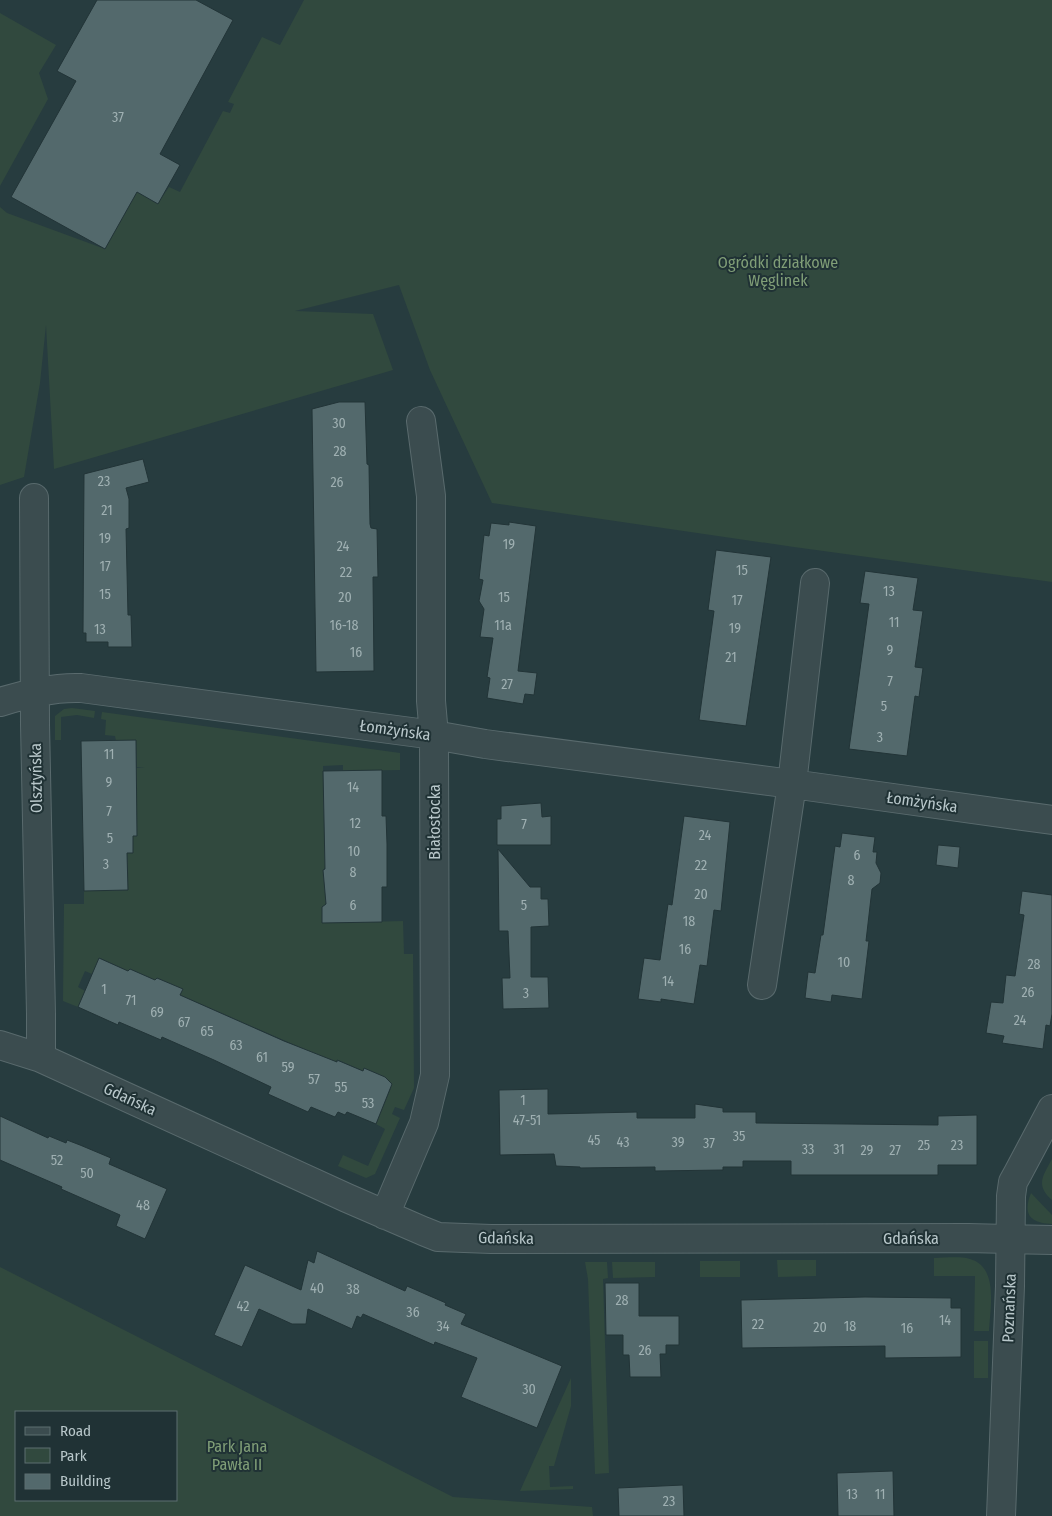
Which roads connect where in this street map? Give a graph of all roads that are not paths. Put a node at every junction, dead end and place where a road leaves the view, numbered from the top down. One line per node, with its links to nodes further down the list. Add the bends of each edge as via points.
1 (421, 421): 6 (street, Białostocka, via 431,496)
2 (34, 498): 4 (street, Olsztyńska)
3 (814, 583): 7 (street)
4 (34, 692): 5 (street, Łomżyńska); 6 (street, Łomżyńska, via 81,688); 11 (street, Olsztyńska)
5 (0, 702)
6 (434, 735): 7 (street, Łomżyńska); 13 (street, Białostocka, via 435,1075 424,1123)
7 (792, 784): 8 (street, Łomżyńska); 9 (street)
8 (1052, 820)
9 (762, 985)
10 (0, 1044): 11 (street, Gdańska)
11 (40, 1058): 13 (street, Gdańska)
12 (1052, 1109): 14 (street, Poznańska, via 1013,1182 1009,1218)
13 (385, 1215): 14 (street, Gdańska, via 438,1236 491,1239)
14 (1011, 1239): 15 (street, Gdańska); 16 (street, Poznańska)
15 (1052, 1240)
16 (1001, 1516)

